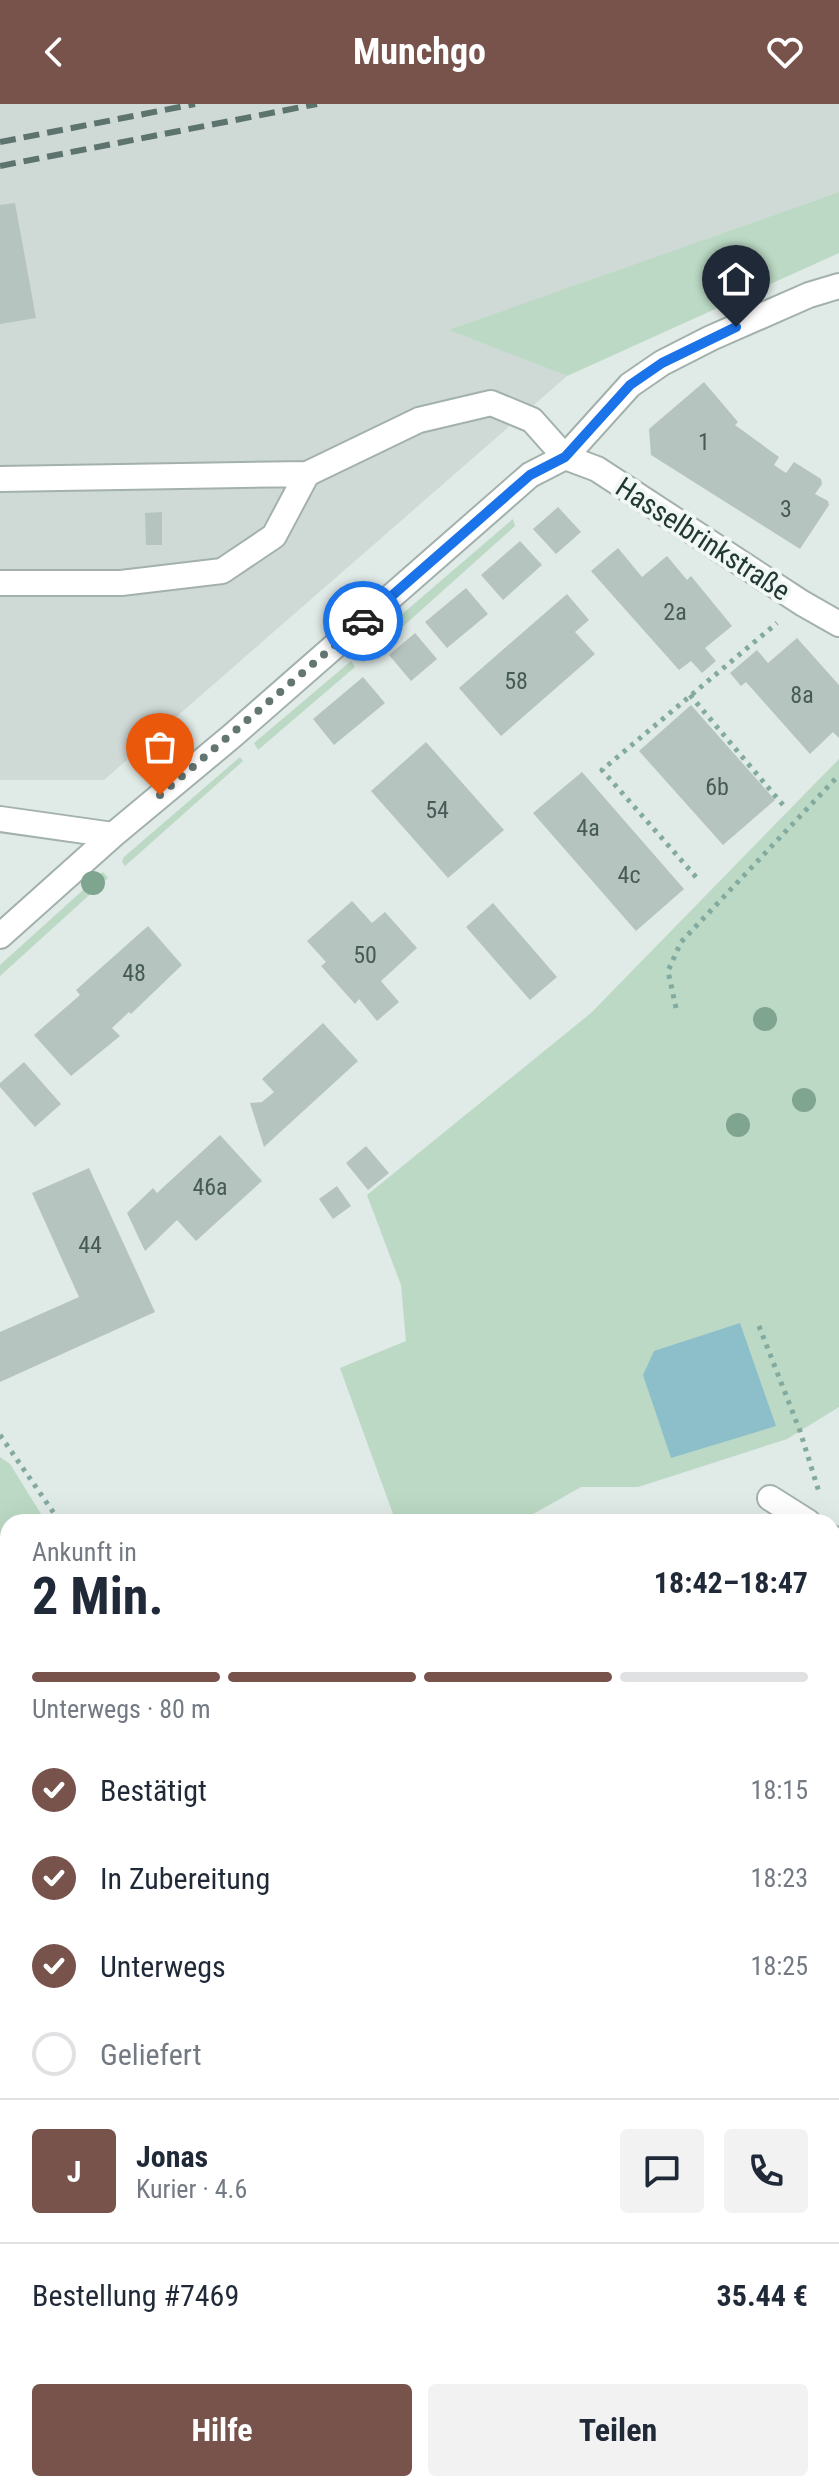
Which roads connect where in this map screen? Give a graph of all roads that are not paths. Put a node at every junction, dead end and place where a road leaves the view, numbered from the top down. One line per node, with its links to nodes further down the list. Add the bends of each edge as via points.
1 (839, 286): 2 (street, via 662,363 630,385)
2 (565, 457): 3 (street, via 532,420 491,403 419,420); 6 (street, Hasselbrinkstraße, via 597,469); 8 (street, via 530,475)
3 (307, 474): 4 (street); 5 (street, via 274,536 222,571 121,583)
4 (0, 479)
5 (0, 583)
6 (839, 624)
7 (0, 819): 8 (street)
8 (113, 835): 9 (street)
9 (0, 936)
10 (770, 1498): 11 (street)
11 (795, 1514)

